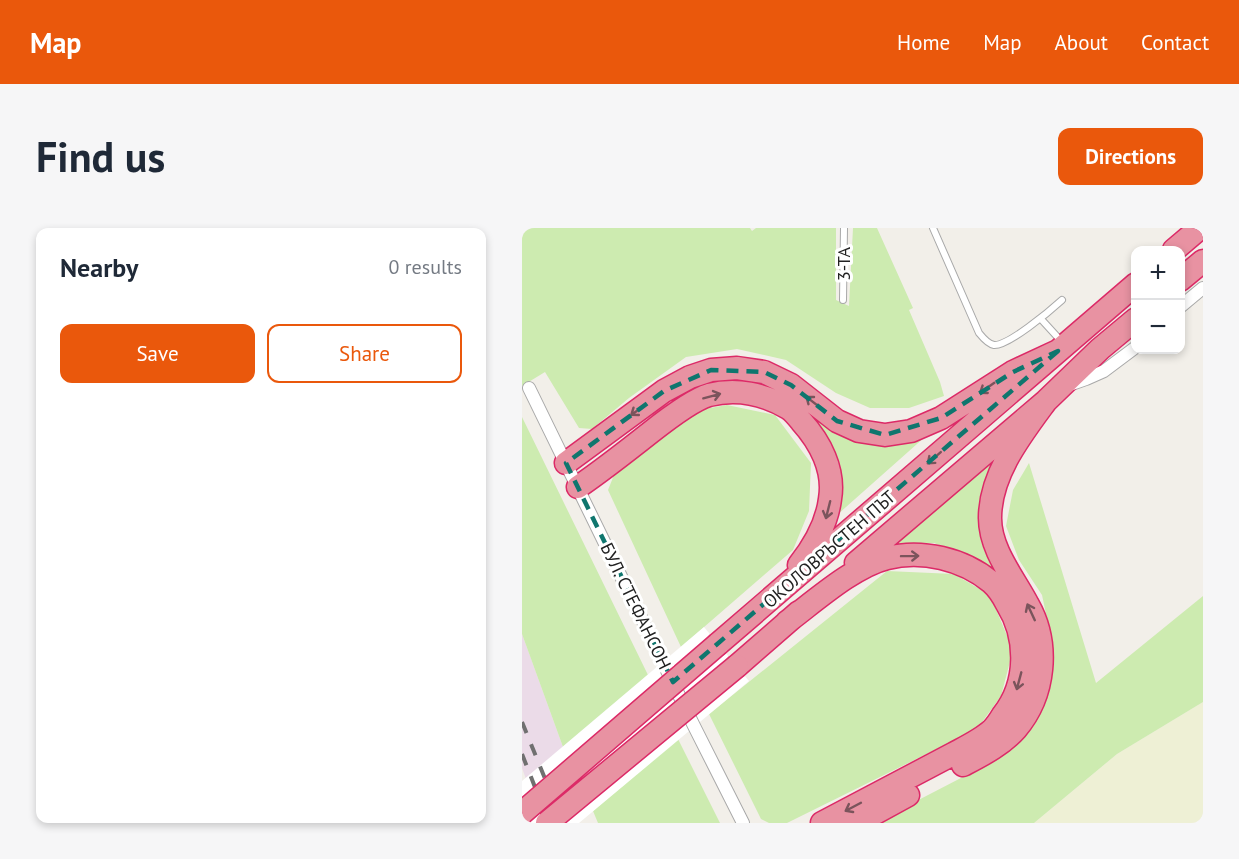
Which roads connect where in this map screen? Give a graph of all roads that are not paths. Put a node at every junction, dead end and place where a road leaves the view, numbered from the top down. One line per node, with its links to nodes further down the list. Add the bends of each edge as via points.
1 (844, 228): 9 (lane, 3-ТА)
2 (933, 228): 12 (lane, via 985,340 992,345 1002,344)
3 (1200, 228): 4 (highway)
4 (1179, 246)
5 (1203, 261): 6 (highway)
6 (1185, 276)
7 (1131, 288): 14 (highway, ОКОЛОВРЪСТЕН ПЪТ)
8 (1203, 288): 11 (street)
9 (843, 300)
10 (1062, 300): 12 (lane)
11 (1185, 303)
12 (1041, 319): 14 (lane)
13 (1131, 323): 17 (highway, ОКОЛОВРЪСТЕН ПЪТ)
14 (1061, 348): 18 (highway, one-way to 18, via 1013,372 941,418 912,431 885,435 859,431 837,421 791,385 764,372 711,370 664,391); 20 (highway, ОКОЛОВРЪСТЕН ПЪТ, one-way to 20)
15 (1131, 351): 17 (street, via 1104,371)
16 (529, 388): 18 (street, БУЛ. СТЕФАНСОН)
17 (1052, 396): 21 (highway, ОКОЛОВРЪСТЕН ПЪТ); 26 (highway, one-way to 17, via 995,747 1028,712 1042,667 1042,646 1030,607 997,549 991,532 991,503 997,480 1022,434)
18 (566, 463): 19 (street, БУЛ. СТЕФАНСОН)
19 (578, 487): 20 (highway, one-way to 20, via 706,396 732,391 763,396 790,409 823,453 831,498 814,543); 24 (street, БУЛ. СТЕФАНСОН)
20 (771, 599): 22 (highway, ОКОЛОВРЪСТЕН ПЪТ, bridge)
21 (787, 622): 23 (highway, ОКОЛОВРЪСТЕН ПЪТ, bridge); 25 (highway, one-way to 25, via 859,569 905,555 960,563 991,582 1019,627 1023,665 1020,682 1011,705 993,729)
22 (522, 813)
23 (547, 823)
24 (743, 823)
25 (822, 823)
26 (857, 823)

